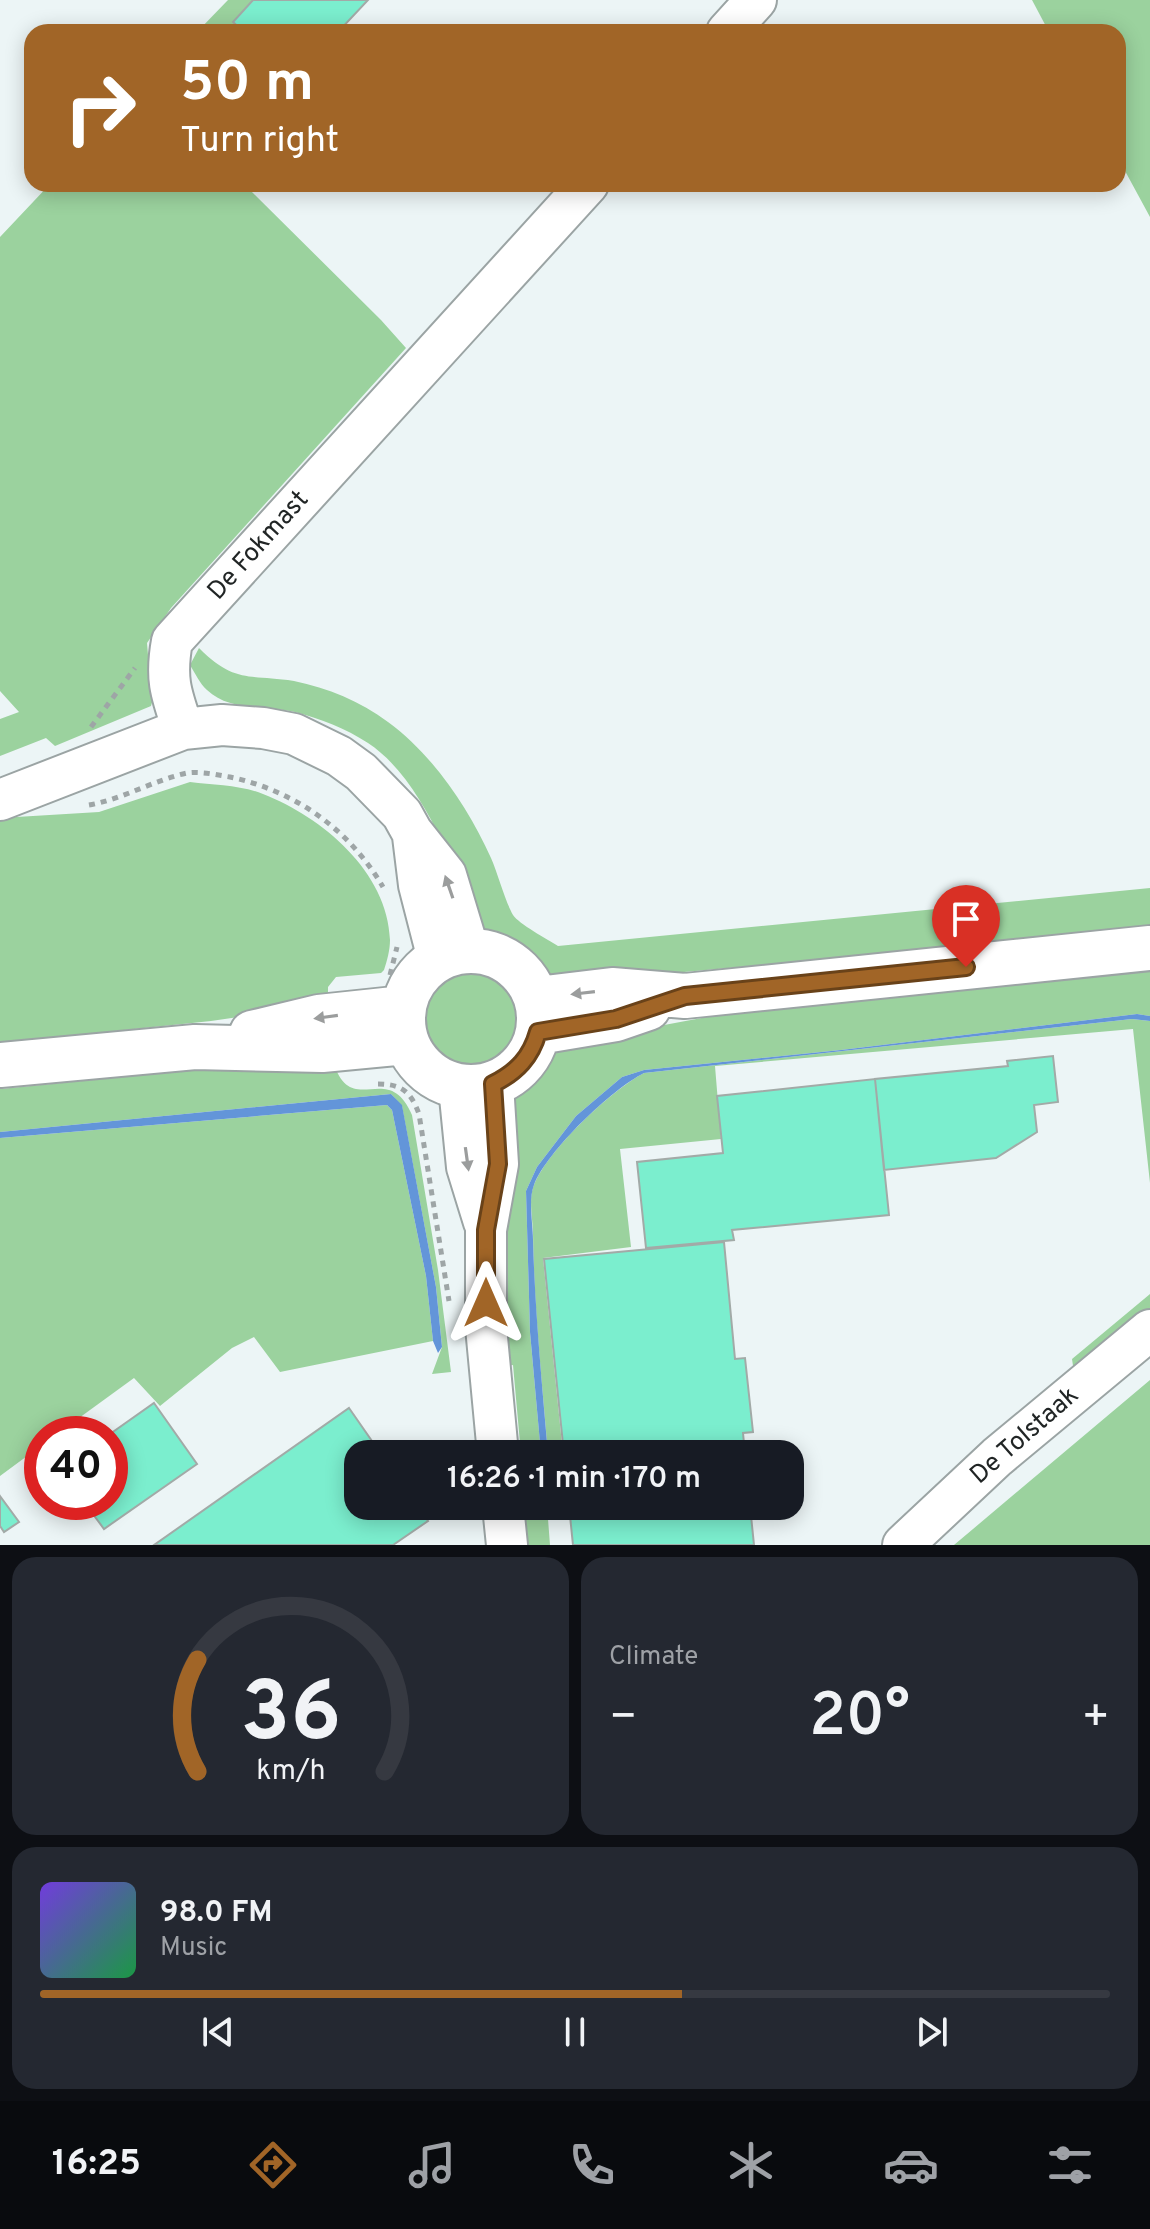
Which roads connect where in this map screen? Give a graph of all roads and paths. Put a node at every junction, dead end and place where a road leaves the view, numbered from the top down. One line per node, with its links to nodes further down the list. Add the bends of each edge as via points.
1 (756, 0): 2 (street)
2 (734, 24)
3 (581, 192): 4 (street, De Fokmast)
4 (177, 636): 5 (street, De Fokmast, via 167,668); 6 (path, via 130,672)
5 (183, 729): 8 (street); 12 (street, via 222,725 294,734 361,772 402,814 446,875)
6 (87, 732)
7 (196, 772): 9 (path, via 261,784 296,799 356,849)
8 (0, 800)
9 (388, 896)
10 (396, 942): 13 (path, via 391,973)
11 (1150, 948): 14 (main road, via 685,996 616,1019)
12 (453, 955): 13 (main road, via 415,979); 14 (main road, via 498,956 511,963 531,985)
13 (399, 1010): 15 (main road, one-way to 15, via 319,1017); 16 (main road); 18 (main road, via 421,1067 445,1083)
14 (537, 1015): 18 (main road, via 527,1058 518,1069)
15 (195, 1047): 16 (main road); 17 (main road)
16 (340, 1049): 19 (path, via 342,1068 354,1082 400,1087 416,1105)
17 (0, 1065)
18 (476, 1086): 21 (street, via 498,1164 486,1230 486,1327)
19 (450, 1312)
20 (1150, 1330): 24 (street, De Tolstaak, via 997,1457)
21 (497, 1440)
22 (504, 1520): 23 (street)
23 (507, 1545)
24 (903, 1545)

